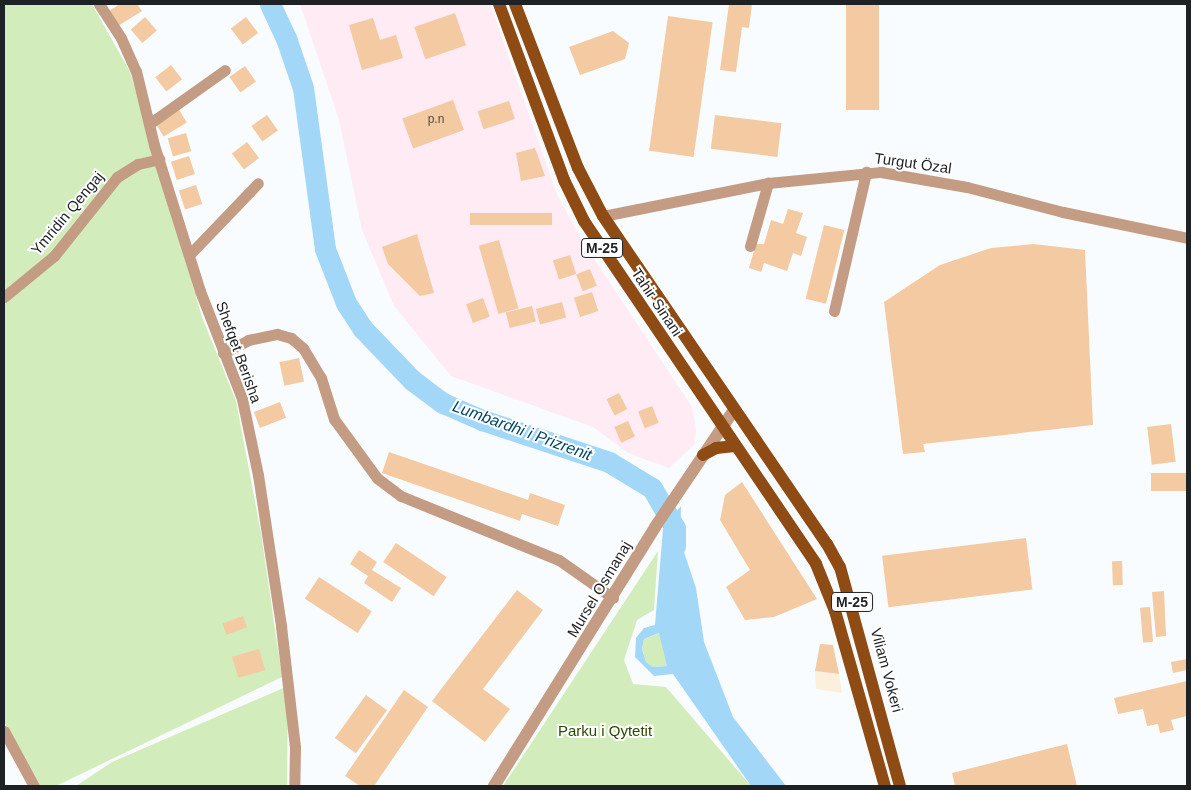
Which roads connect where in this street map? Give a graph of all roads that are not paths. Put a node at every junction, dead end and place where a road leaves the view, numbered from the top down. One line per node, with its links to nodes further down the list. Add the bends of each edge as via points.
1 (99, 4): 5 (street, Shefqet Berisha, via 121,38 136,71)
2 (499, 4): 18 (main road, Tahir Sinani / M-25, via 564,180 584,222)
3 (515, 4): 10 (main road, Tahir Sinani / M-25, via 578,168)
4 (225, 70): 5 (street)
5 (149, 124): 6 (street, Shefqet Berisha)
6 (159, 159): 13 (street, Shefqet Berisha); 14 (street, Ymridin Qengaj, via 138,164 117,177 54,256)
7 (866, 172): 9 (street, Turgut Özal); 11 (street, Turgut Özal, via 959,185); 15 (street)
8 (258, 183): 13 (street)
9 (768, 183): 10 (street, Turgut Özal); 12 (street)
10 (603, 216): 17 (main road, Tahir Sinani / M-25)
11 (1187, 238)
12 (750, 246)
13 (190, 254): 16 (street, Shefqet Berisha)
14 (4, 297)
15 (834, 311)
16 (223, 354): 22 (street, via 248,340 277,334 291,338 303,348 321,378 334,419 377,478 401,496 559,560); 25 (street, Shefqet Berisha, via 242,399 258,475 291,704)
17 (734, 410): 18 (street, Mursel Osmanaj); 19 (main road, Tahir Sinani / M-25)
18 (722, 427): 20 (main road, Tahir Sinani / M-25); 21 (street, Mursel Osmanaj)
19 (754, 440): 28 (main road, Viliam Vokeri / M-25, via 828,544 840,567)
20 (735, 446): 21 (main road, via 716,448); 27 (main road, Tahir Sinani / M-25, via 788,518 820,572)
21 (703, 455): 22 (street, Mursel Osmanaj)
22 (613, 598): 26 (street, Mursel Osmanaj)
23 (4, 731): 24 (street)
24 (34, 786)
25 (294, 786)
26 (494, 786)
27 (885, 786)
28 (900, 786)

